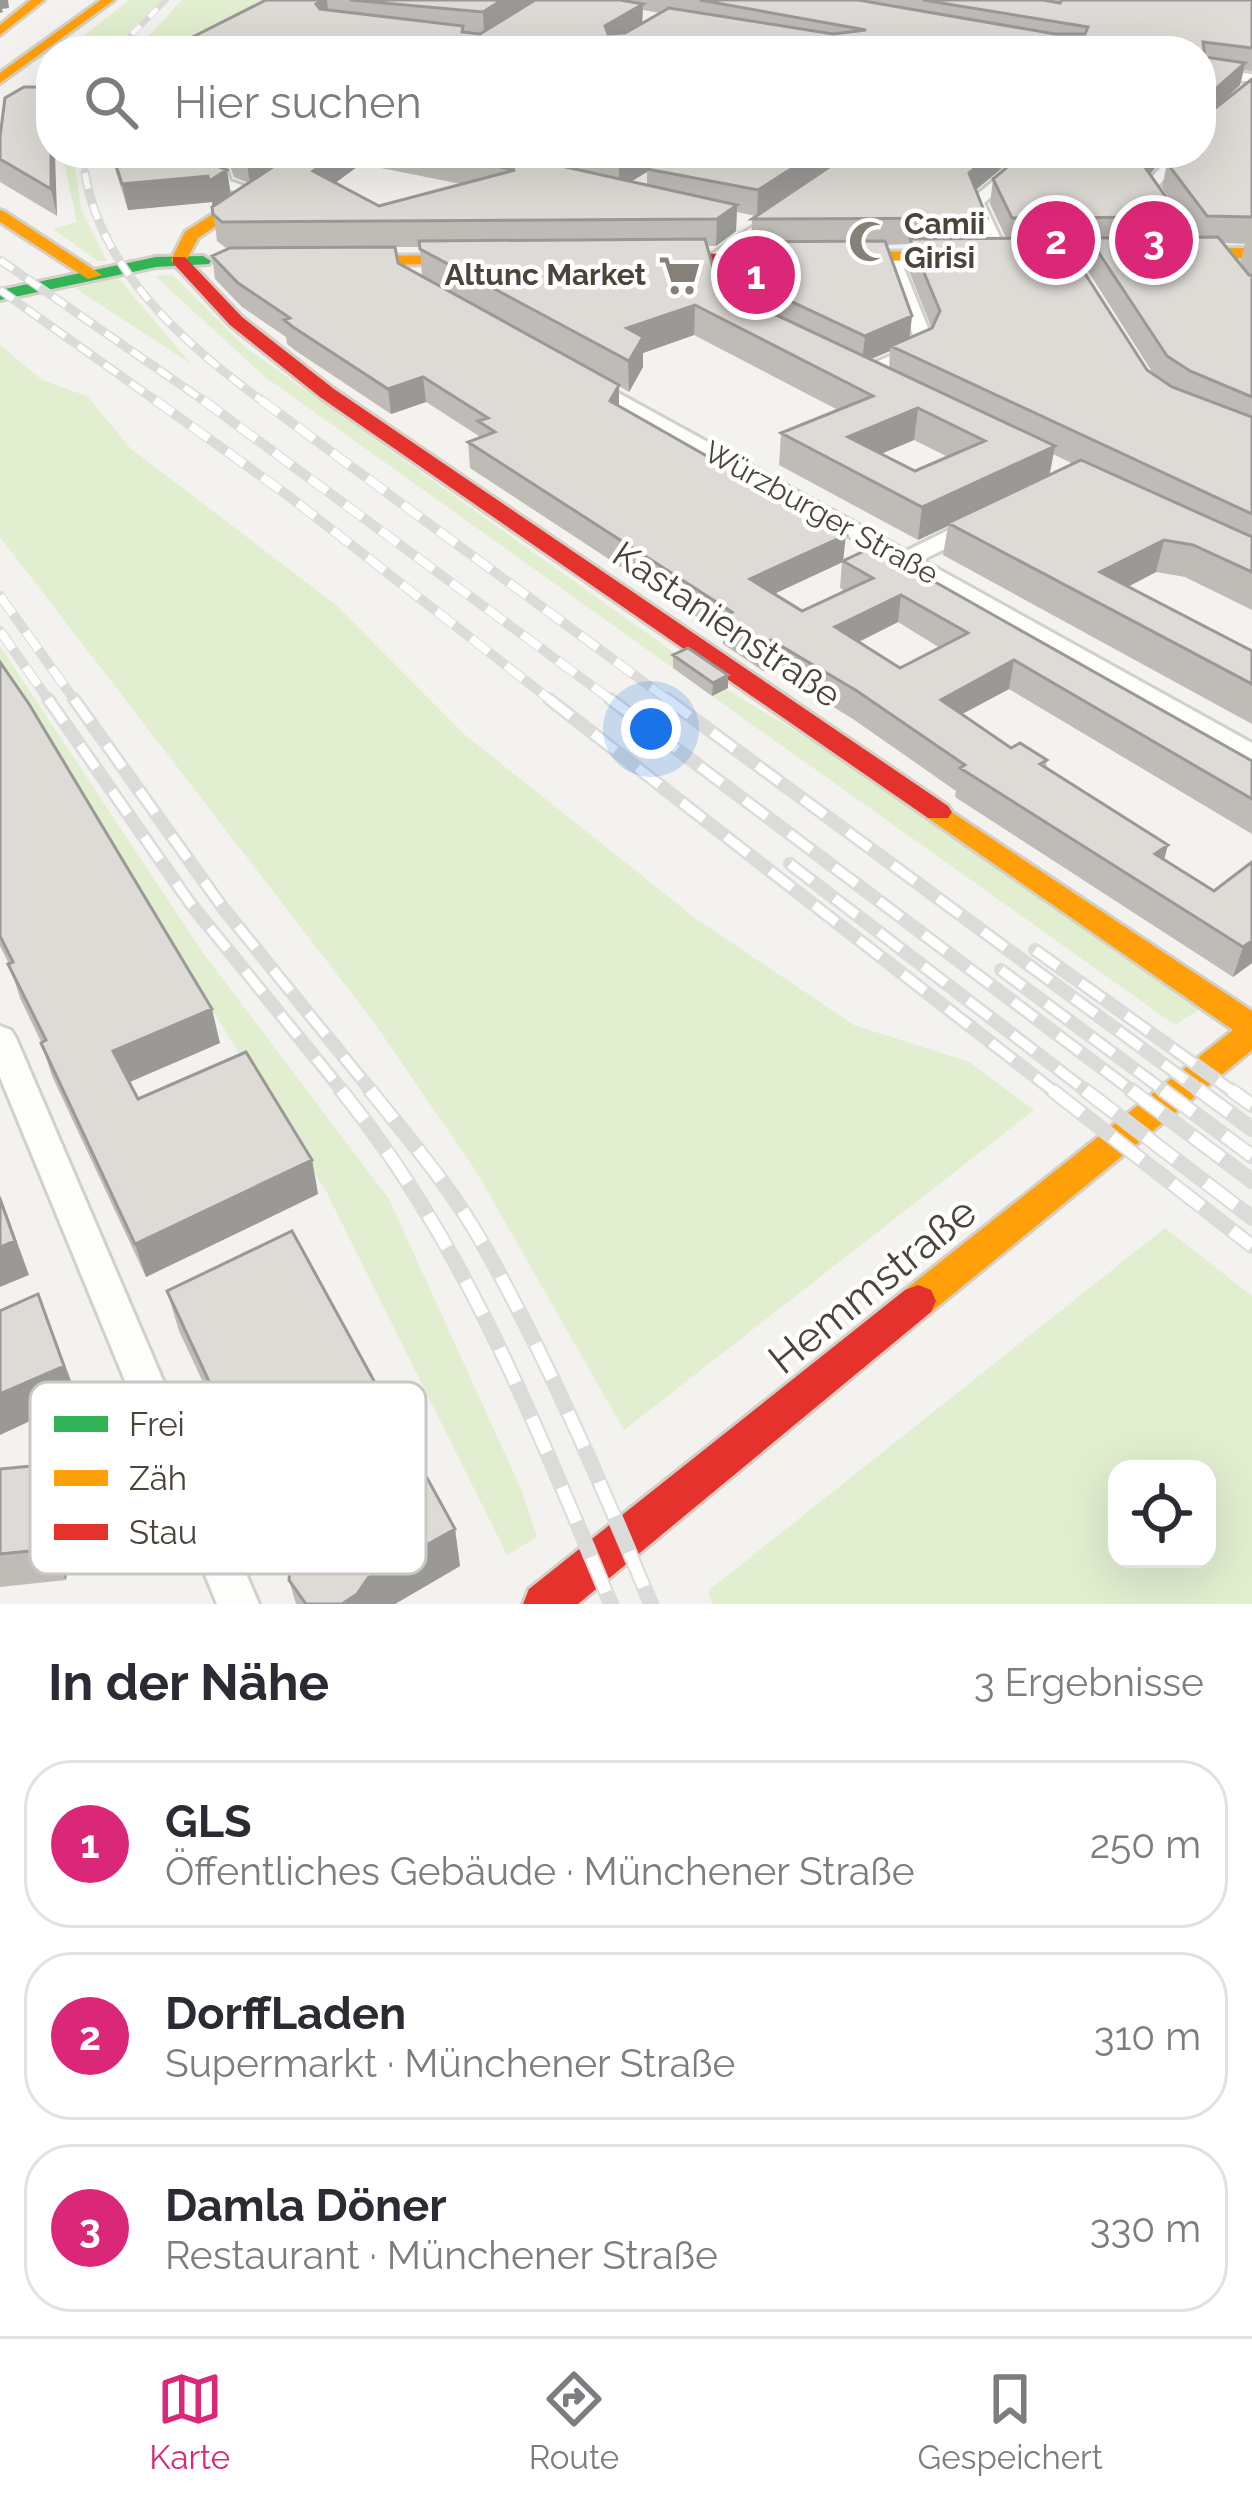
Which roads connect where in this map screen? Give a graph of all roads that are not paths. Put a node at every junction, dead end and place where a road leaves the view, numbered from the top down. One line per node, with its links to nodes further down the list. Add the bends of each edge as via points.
1 (38, 0): 4 (main road)
2 (85, 0): 8 (main road)
3 (108, 0): 5 (main road)
4 (0, 31)
5 (59, 36)
6 (36, 53): 10 (main road)
7 (36, 58): 13 (main road)
8 (0, 60)
9 (1216, 73): 11 (street)
10 (0, 79)
11 (1252, 81): 12 (street)
12 (1235, 101)
13 (0, 107)
14 (218, 168): 18 (street, via 223,184)
15 (294, 168): 18 (main road)
16 (1018, 168): 27 (street, via 976,202)
17 (1168, 168): 24 (street, via 1148,188)
18 (254, 194): 30 (main road, via 191,235)
19 (797, 202): 22 (street)
20 (0, 215): 34 (main road)
21 (739, 222): 22 (street)
22 (762, 227): 28 (street)
23 (1252, 253): 24 (main road)
24 (1207, 254): 25 (main road); 35 (street)
25 (1065, 255): 27 (main road); 36 (street)
26 (891, 256): 27 (main road); 28 (main road); 41 (street, via 921,349)
27 (1001, 256)
28 (714, 258): 29 (main road); 38 (street, via 726,309)
29 (622, 259)
30 (178, 260): 32 (main road); 34 (main road); 46 (main road, Kastanienstraße, via 236,321 327,393)
31 (484, 260): 33 (main road, via 410,271)
32 (232, 261)
33 (316, 261)
34 (94, 274): 37 (main road)
35 (1238, 279)
36 (1081, 281)
37 (0, 295)
38 (752, 324)
39 (838, 365): 41 (street)
40 (575, 375): 44 (street, Würzburger Straße)
41 (860, 376): 42 (street)
42 (881, 386)
43 (997, 515): 44 (street)
44 (905, 560): 45 (street, Würzburger Straße)
45 (1252, 754)
46 (1252, 1029): 51 (main road, Hemmstraße)
47 (0, 1038): 48 (street)
48 (145, 1382)
49 (225, 1574): 50 (street)
50 (238, 1604)
51 (544, 1604)

